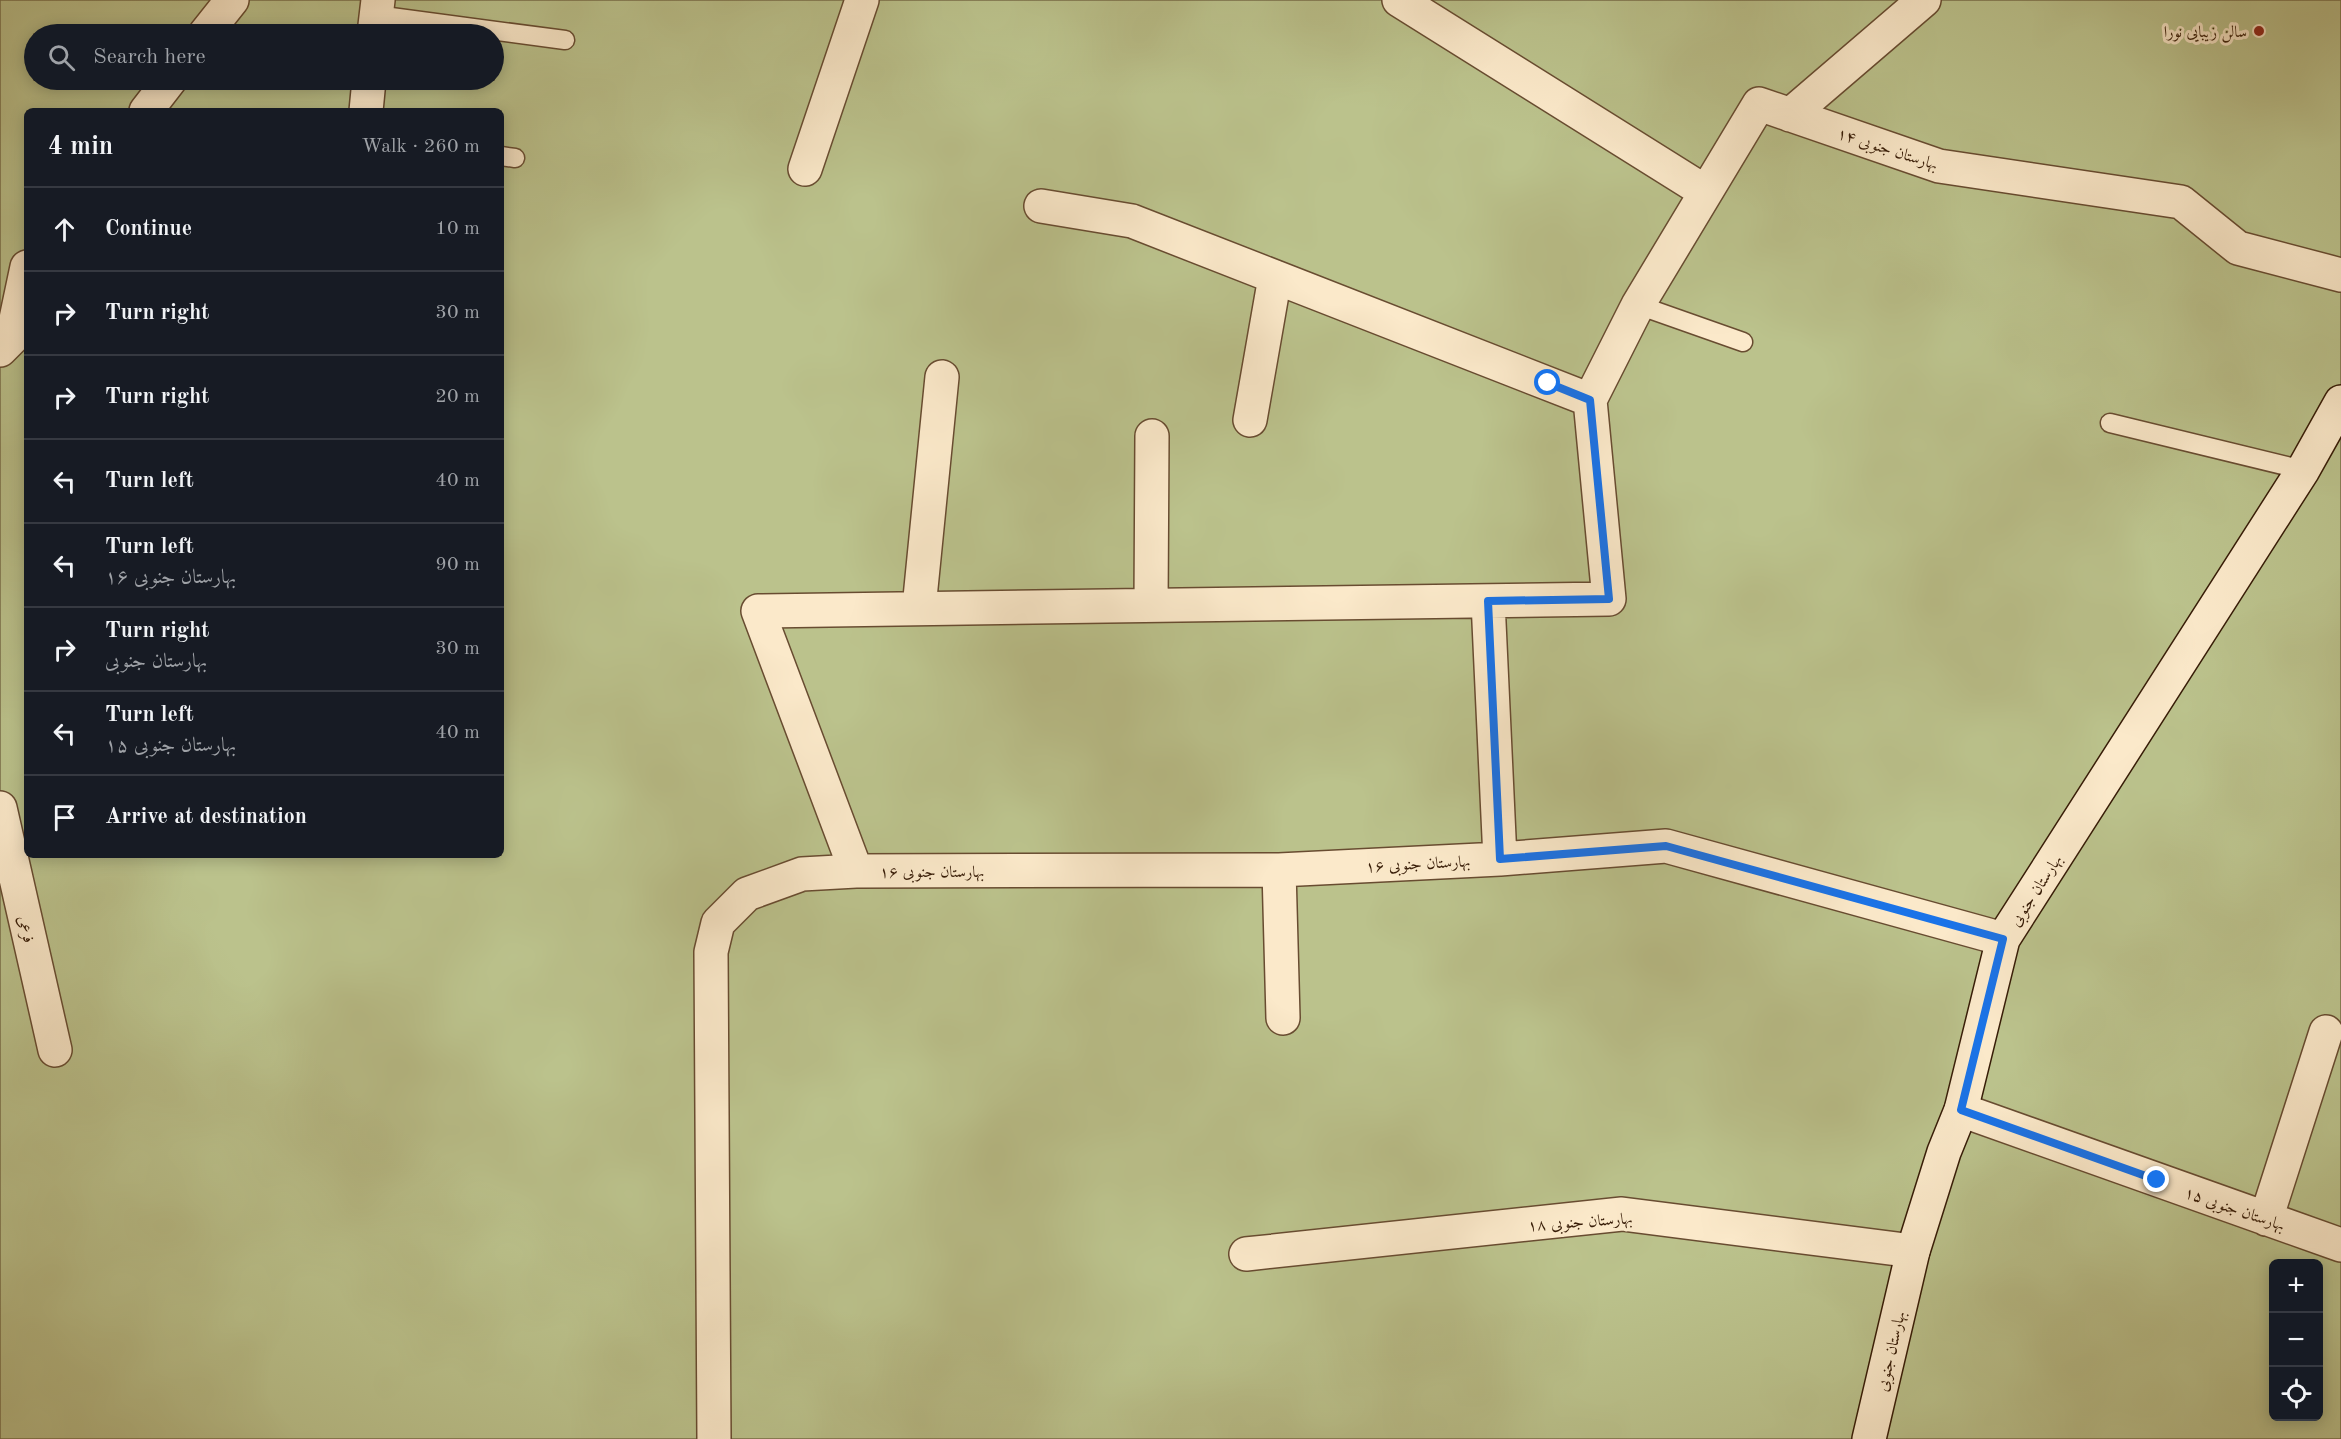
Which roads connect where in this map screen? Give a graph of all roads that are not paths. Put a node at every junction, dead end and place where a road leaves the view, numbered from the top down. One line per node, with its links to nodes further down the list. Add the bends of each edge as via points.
1 (232, 0): 6 (street)
2 (862, 0): 15 (street)
3 (1399, 0): 16 (street)
4 (1924, 0): 14 (street)
5 (376, 16): 7 (lane)
6 (213, 24)
7 (439, 24)
8 (504, 32): 9 (lane)
9 (565, 40)
10 (162, 90): 12 (street)
11 (368, 90): 13 (street)
12 (148, 108)
13 (366, 108)
14 (1790, 115): 16 (street, بهارستان جنوبی ۱۴, via 1759,104); 18 (street, بهارستان جنوبی ۱۴, via 1939,166 2181,202 2238,248)
15 (805, 169)
16 (1704, 191): 21 (street, بهارستان جنوبی ۱۴)
17 (1041, 206): 19 (street, via 1132,221)
18 (2341, 275)
19 (1275, 277): 25 (street); 27 (street)
20 (24, 281): 23 (street, via 12,338)
21 (1638, 305): 22 (lane); 25 (street, بهارستان جنوبی ۱۴)
22 (1743, 342)
23 (0, 350)
24 (942, 377): 33 (street)
25 (1590, 400): 31 (street, via 1609,599)
26 (2341, 402): 30 (street, بهارستان جنوبی)
27 (1250, 420)
28 (2110, 423): 30 (lane)
29 (1152, 436): 32 (street)
30 (2303, 470): 38 (street, بهارستان جنوبی)
31 (1488, 601): 32 (street); 35 (street)
32 (1151, 605): 33 (street)
33 (920, 608): 37 (street, via 758,611)
34 (0, 808): 41 (street, فرعی)
35 (1500, 859): 36 (street, بهارستان جنوبی ۱۶); 38 (street, بهارستان جنوبی ۱۶, via 1666,846)
36 (1279, 870): 37 (street, بهارستان جنوبی ۱۶); 39 (street)
37 (856, 871): 47 (street, بهارستان جنوبی ۱۶, via 802,874 747,894 718,923 711,952)
38 (2003, 939): 42 (street, بهارستان جنوبی)
39 (1283, 1018)
40 (2326, 1032): 43 (street)
41 (55, 1050)
42 (1961, 1110): 43 (street, بهارستان جنوبی ۱۵); 45 (street, بهارستان جنوبی)
43 (2266, 1219): 44 (street, بهارستان جنوبی ۱۵)
44 (2341, 1245)
45 (1913, 1251): 46 (street, بهارستان جنوبی ۱۸, via 1622,1214); 48 (street, بهارستان جنوبی)
46 (1245, 1254)
47 (714, 1439)
48 (1869, 1439)

